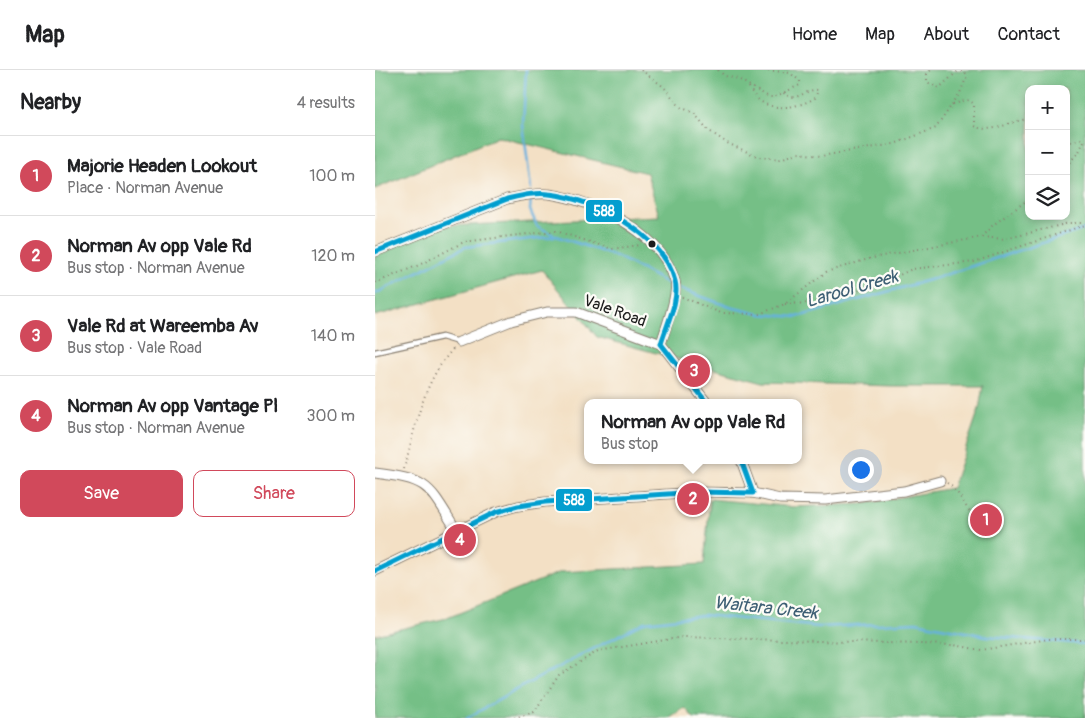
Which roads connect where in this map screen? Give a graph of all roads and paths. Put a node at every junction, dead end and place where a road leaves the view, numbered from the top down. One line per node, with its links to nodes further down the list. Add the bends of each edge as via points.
1 (641, 70): 7 (path, via 708,130 727,144 759,157 780,159 798,153 821,156 894,144 935,128)
2 (718, 70): 5 (path)
3 (767, 70): 6 (path, via 790,73 800,81 800,84)
4 (931, 70): 7 (path, via 927,74 927,82 939,88 958,71 965,72 967,76)
5 (748, 84): 6 (path, via 769,97); 6 (path, via 751,93 761,101 779,107 804,104 815,98 818,90 809,90 795,98)
6 (783, 92)
7 (953, 104): 8 (path, via 969,100 974,104 974,126 978,128 991,129)
8 (1025, 120)
9 (1085, 139): 10 (path); 11 (path)
10 (1070, 142)
11 (1070, 162)
12 (1025, 202): 14 (path)
13 (1085, 224): 14 (path, via 1069,223 1005,239); 19 (path, via 974,262 912,269 883,283 847,294 811,303)
14 (981, 237): 19 (path, via 872,258 826,272)
15 (653, 243): 16 (street, via 619,218 573,199 527,194 507,198); 17 (path, via 613,249 556,231 463,242 419,265); 18 (street, via 675,279)
16 (375, 252)
17 (375, 282)
18 (676, 293): 19 (path, via 721,313 759,314); 21 (street)
19 (785, 304)
20 (459, 342): 21 (street, Vale Road, via 511,321 547,312 576,312); 22 (lane, via 442,337); 26 (path, via 445,357 426,390)
21 (661, 344): 23 (street, Vale Road)
22 (375, 352)
23 (704, 399)
24 (742, 464): 28 (street)
25 (375, 473): 26 (street)
26 (402, 476): 30 (street, via 431,488)
27 (940, 481): 28 (street, via 904,491 825,500 780,499); 29 (path, via 949,484 978,521)
28 (753, 493): 30 (street, via 698,492 545,502 496,512)
29 (986, 520)
30 (457, 531): 31 (street)
31 (375, 571)
32 (1085, 639): 33 (path, via 1049,639 981,650 954,646 683,637 598,651 559,675 534,712)
33 (514, 718)

